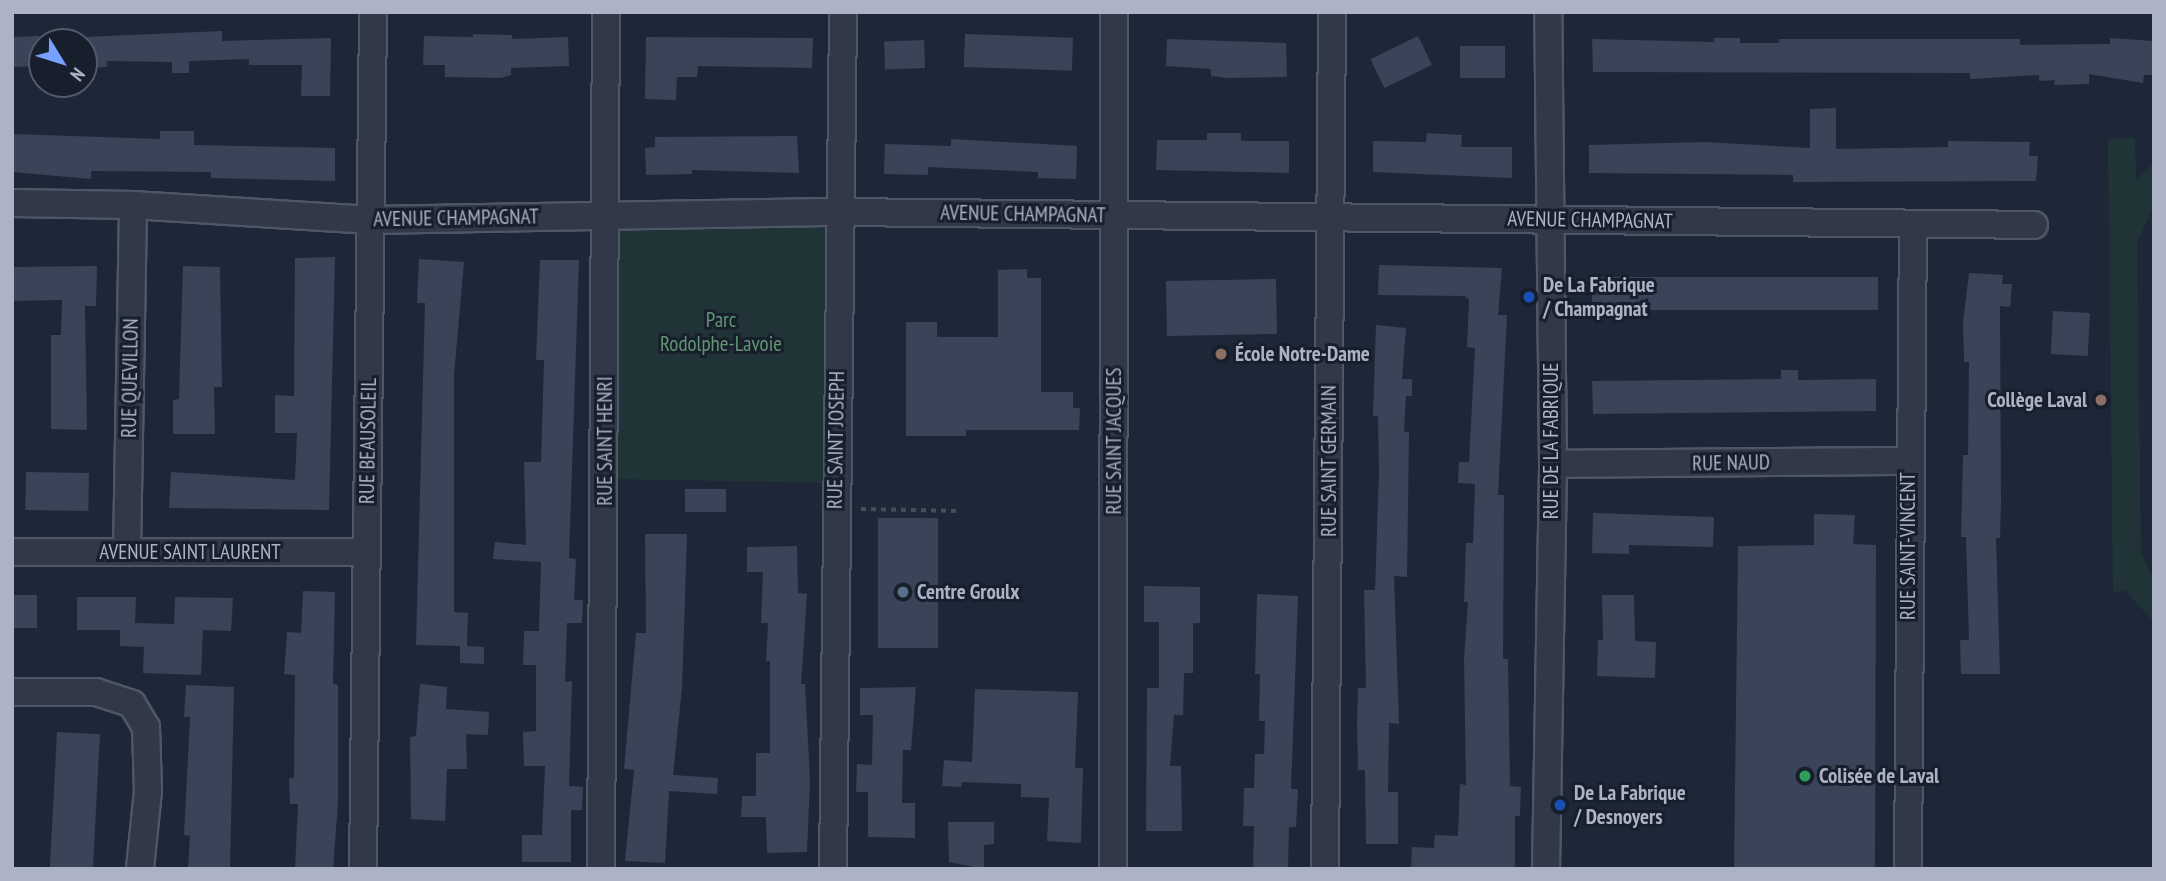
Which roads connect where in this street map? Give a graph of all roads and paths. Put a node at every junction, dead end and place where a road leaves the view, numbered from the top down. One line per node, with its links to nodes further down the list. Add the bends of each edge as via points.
1 (373, 12): 13 (street, RUE BEAUSOLEIL)
2 (606, 12): 11 (street, RUE SAINT HENRI)
3 (843, 12): 9 (street, RUE SAINT JOSEPH)
4 (1114, 12): 10 (street, RUE SAINT JACQUES)
5 (1332, 12): 12 (street, RUE SAINT GERMAIN)
6 (1548, 12): 14 (street, RUE DE LA FABRIQUE)
7 (12, 204): 8 (street, AVENUE CHAMPAGNAT)
8 (133, 205): 13 (street, AVENUE CHAMPAGNAT); 22 (street, RUE QUEVILLON)
9 (840, 212): 10 (street, AVENUE CHAMPAGNAT); 11 (street, AVENUE CHAMPAGNAT); 19 (street, RUE SAINT JOSEPH)
10 (1114, 215): 12 (street, AVENUE CHAMPAGNAT); 29 (street, RUE SAINT JACQUES)
11 (605, 216): 13 (street, AVENUE CHAMPAGNAT); 27 (street, RUE SAINT HENRI)
12 (1331, 218): 14 (street, AVENUE CHAMPAGNAT); 30 (street, RUE SAINT GERMAIN)
13 (371, 220): 23 (street, RUE BEAUSOLEIL)
14 (1548, 220): 15 (street, AVENUE CHAMPAGNAT); 18 (street, RUE DE LA FABRIQUE)
15 (1913, 224): 16 (street, AVENUE CHAMPAGNAT); 17 (street, RUE SAINT-VINCENT)
16 (2034, 225)
17 (1908, 461): 18 (street, RUE NAUD); 32 (street, RUE SAINT-VINCENT)
18 (1553, 464): 31 (street, RUE DE LA FABRIQUE)
19 (834, 509): 20 (path); 28 (street, RUE SAINT JOSEPH)
20 (960, 511)
21 (12, 552): 22 (street, AVENUE SAINT LAURENT)
22 (127, 552): 23 (street, AVENUE SAINT LAURENT)
23 (367, 552): 26 (street, RUE BEAUSOLEIL)
24 (12, 692): 25 (street, via 96,692 132,704 146,727 148,791)
25 (140, 869)
26 (363, 869)
27 (601, 869)
28 (833, 869)
29 (1112, 869)
30 (1325, 869)
31 (1546, 869)
32 (1908, 869)

